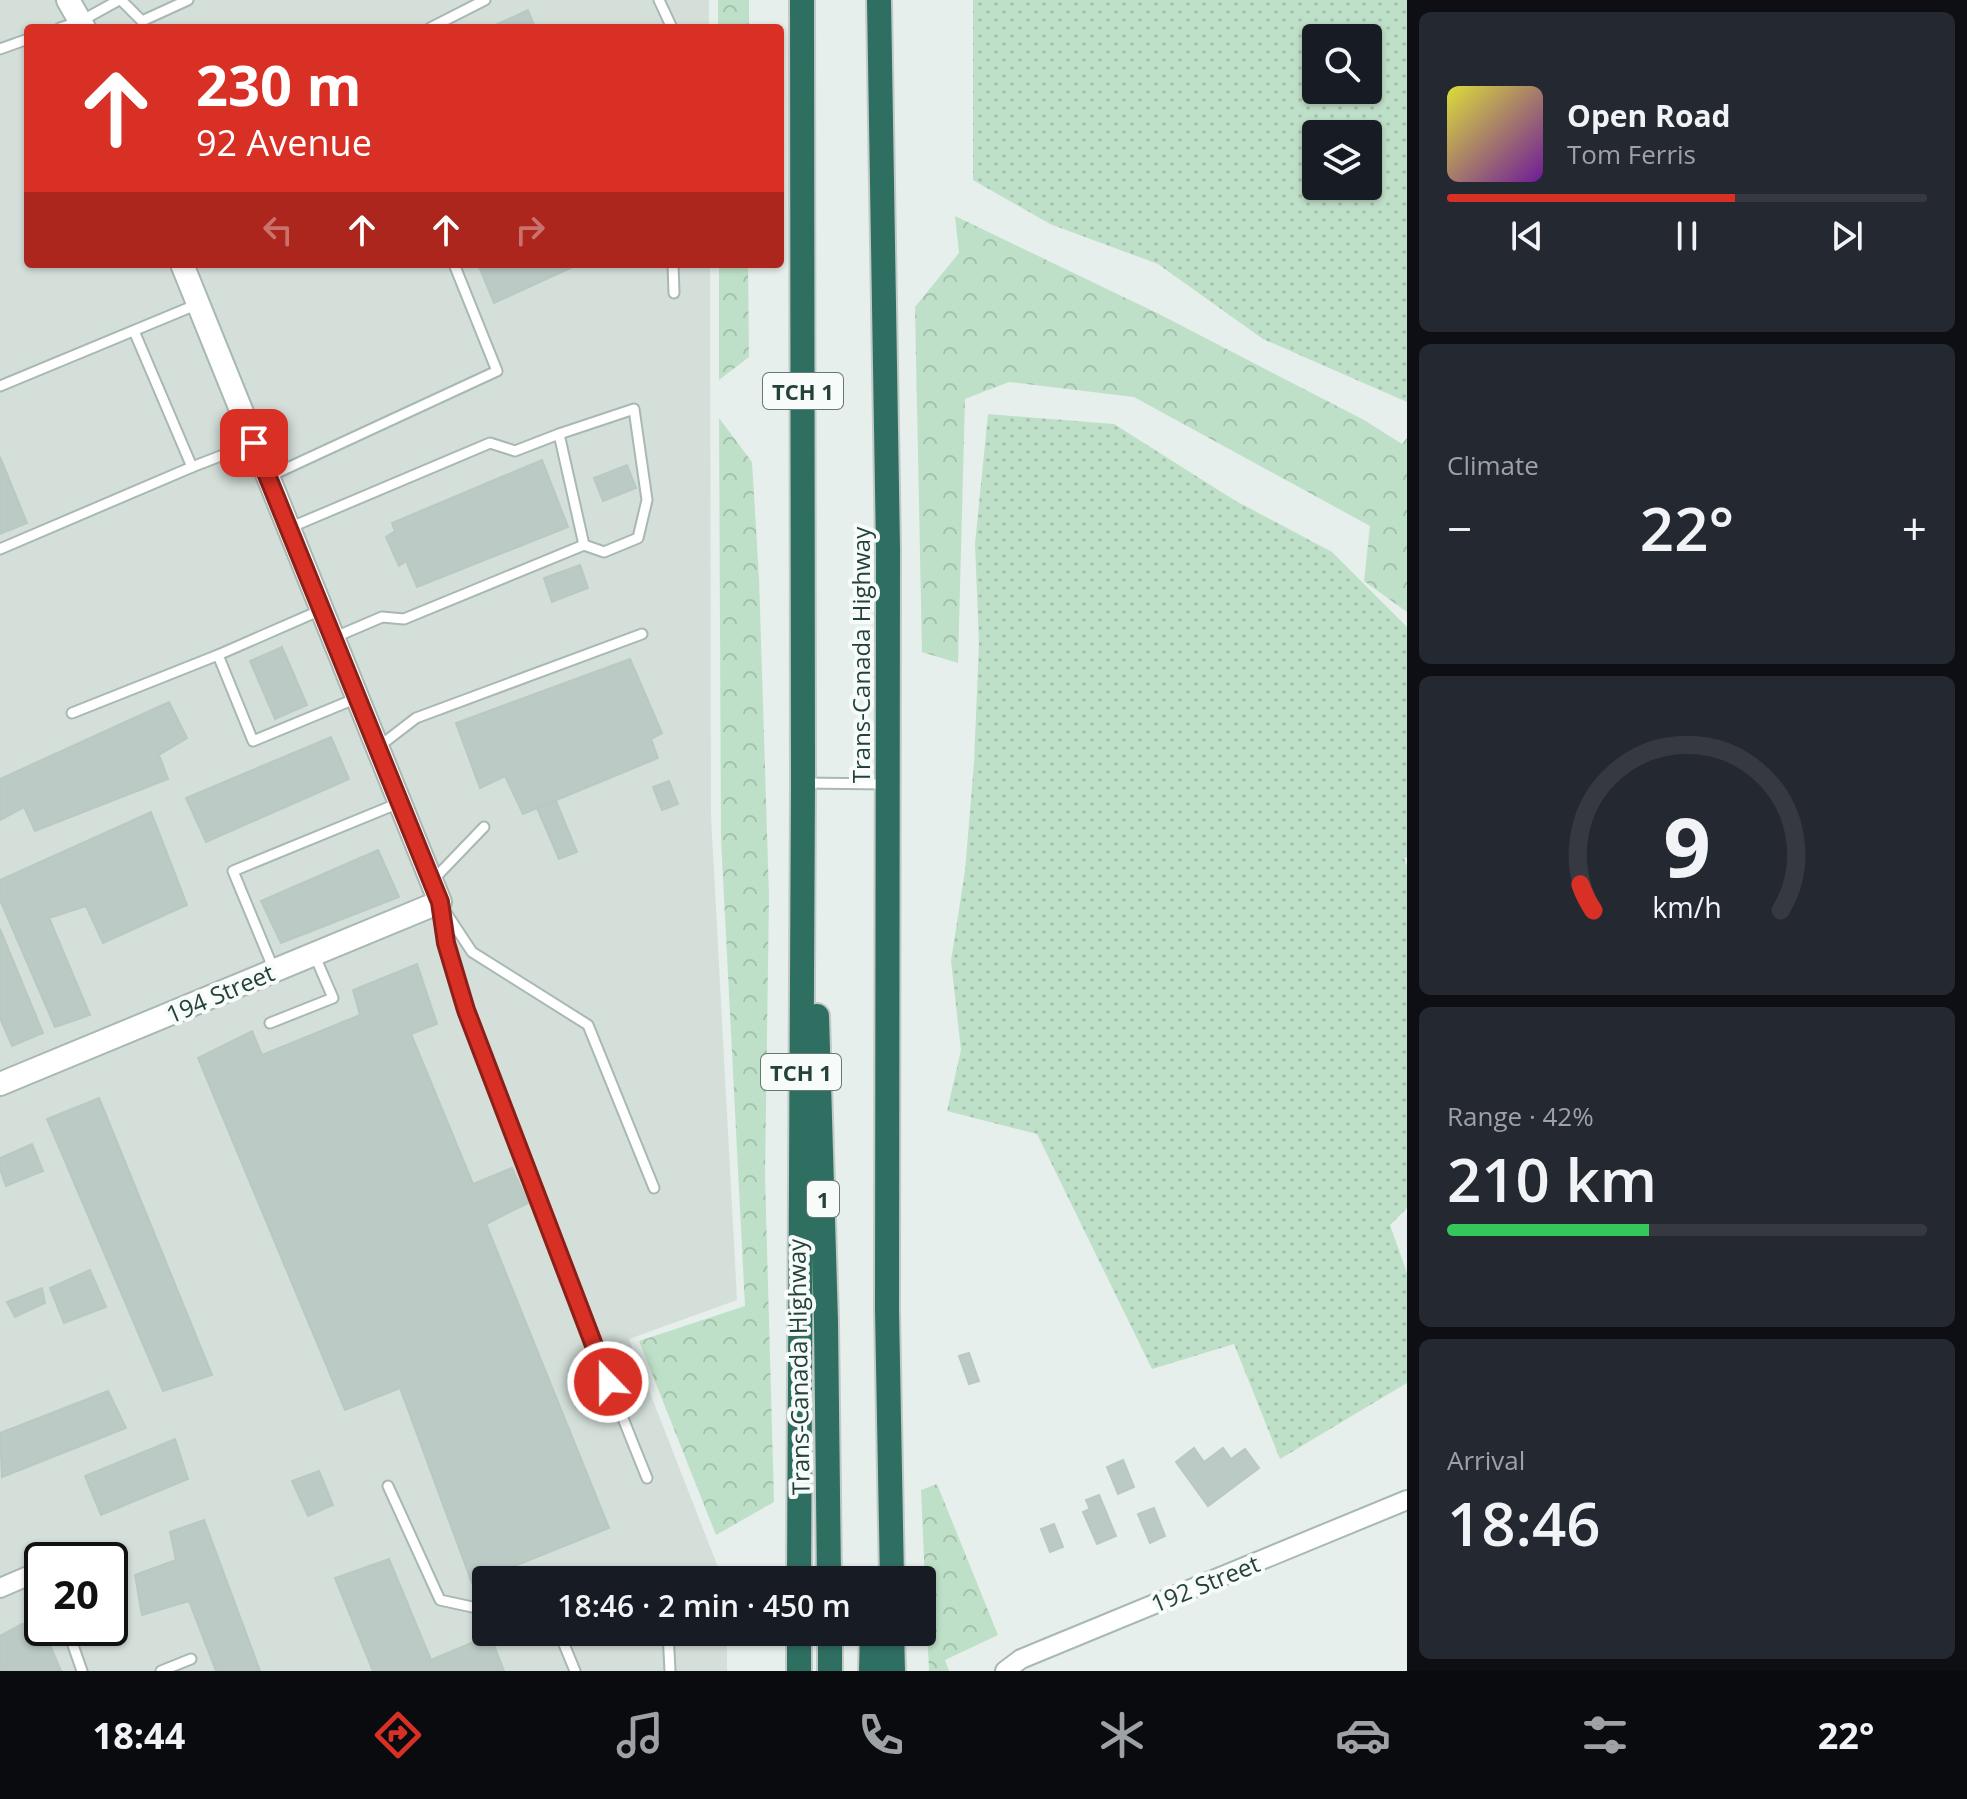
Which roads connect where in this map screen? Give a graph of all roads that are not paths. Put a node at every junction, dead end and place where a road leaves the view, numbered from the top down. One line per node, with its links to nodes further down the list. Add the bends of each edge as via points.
1 (68, 0): 8 (street)
2 (120, 0): 3 (lane, via 142,21); 9 (lane)
3 (188, 0)
4 (485, 0): 10 (lane)
5 (659, 0): 11 (lane)
6 (802, 0): 35 (highway, Trans-Canada Highway / TCH 1)
7 (879, 0): 36 (highway, Trans-Canada Highway)
8 (74, 24)
9 (78, 24)
10 (438, 24)
11 (670, 24)
12 (24, 40): 13 (lane)
13 (0, 49)
14 (184, 268): 18 (street)
15 (456, 268): 24 (lane, via 497,371)
16 (673, 268): 17 (lane)
17 (674, 293)
18 (198, 304): 19 (lane); 22 (street)
19 (134, 331): 20 (lane); 23 (lane)
20 (0, 386)
21 (559, 434): 25 (lane, via 515,451 490,443); 26 (lane); 26 (lane, via 634,409 647,500 638,538 604,552)
22 (254, 443): 23 (lane); 24 (street)
23 (192, 467): 27 (lane)
24 (268, 477): 25 (street)
25 (289, 528): 28 (street)
26 (584, 545): 30 (lane, via 404,619 382,617)
27 (0, 549)
28 (322, 610): 30 (street); 31 (lane)
29 (642, 634): 34 (lane, via 416,718)
30 (333, 638): 32 (street)
31 (218, 655): 32 (lane, via 253,741); 33 (lane)
32 (357, 698): 34 (street)
33 (72, 713)
34 (377, 748): 37 (street)
35 (803, 783): 36 (lane); 38 (highway, Trans-Canada Highway / TCH 1)
36 (889, 784): 46 (highway, Trans-Canada Highway)
37 (399, 803): 40 (street); 42 (lane, via 233,871)
38 (803, 818): 50 (highway, Trans-Canada Highway / TCH 1); 51 (highway, Trans-Canada Highway / 1, via 817,1010)
39 (484, 827): 40 (lane)
40 (436, 892): 41 (street, 194 Street); 45 (lane, via 472,952 588,1025); 47 (lane, via 466,1010)
41 (314, 954): 42 (street, 194 Street); 43 (lane, via 333,998)
42 (274, 970): 44 (street, 194 Street)
43 (270, 1023)
44 (0, 1084)
45 (654, 1188)
46 (887, 1310): 52 (highway, Trans-Canada Highway); 53 (highway, Trans-Canada Highway)
47 (647, 1478)
48 (388, 1486): 56 (lane, via 440,1600)
49 (1407, 1500): 73 (street, 192 Street, via 1021,1659)
50 (799, 1566)
51 (829, 1566)
52 (876, 1566)
53 (892, 1566)
54 (24, 1578): 55 (street)
55 (0, 1588)
56 (472, 1607)
57 (73, 1646): 65 (lane)
58 (565, 1646): 67 (lane)
59 (669, 1646): 68 (lane)
60 (799, 1646): 69 (highway)
61 (830, 1646): 70 (highway)
62 (872, 1646): 71 (highway)
63 (892, 1646): 72 (highway)
64 (191, 1659): 66 (lane)
65 (82, 1671)
66 (161, 1671)
67 (575, 1671)
68 (670, 1671)
69 (799, 1671)
70 (830, 1671)
71 (871, 1671)
72 (893, 1671)
73 (1005, 1671)

